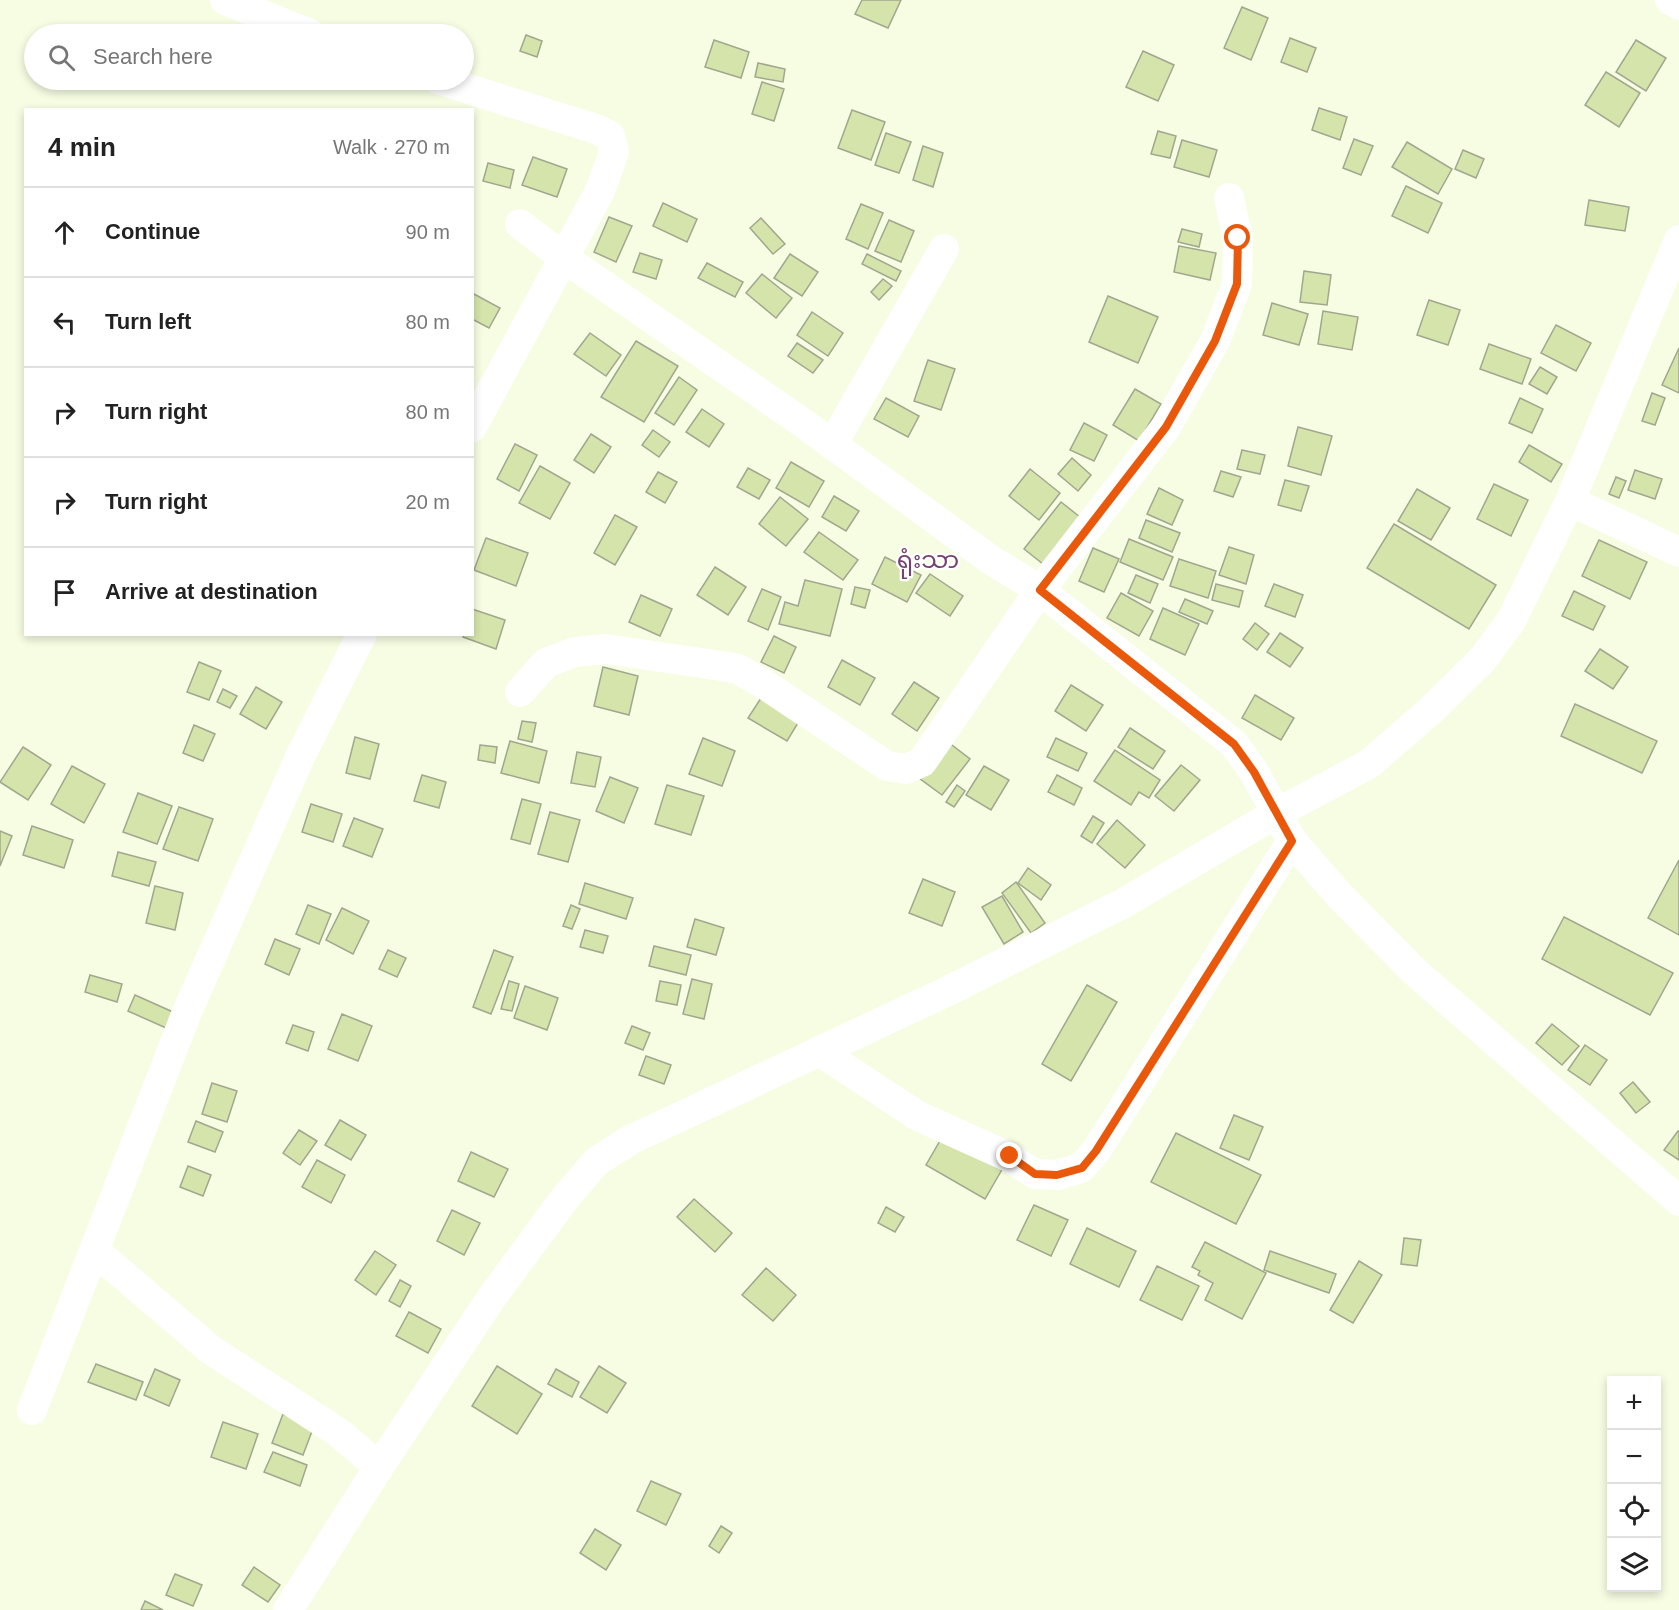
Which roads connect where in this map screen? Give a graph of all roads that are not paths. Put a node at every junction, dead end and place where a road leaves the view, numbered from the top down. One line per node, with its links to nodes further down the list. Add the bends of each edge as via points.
1 (225, 0): 4 (street)
2 (1670, 0): 3 (street)
3 (1679, 5)
4 (285, 24)
5 (472, 90): 10 (street, via 610,136 614,152 600,192)
6 (1229, 198): 15 (street, via 1238,238 1237,284 1215,341 1166,427)
7 (520, 224): 10 (street)
8 (1679, 240): 13 (street)
9 (944, 249): 12 (street)
10 (564, 258): 11 (street); 12 (street)
11 (474, 423)
12 (832, 445): 15 (street, via 991,560)
13 (1570, 501): 14 (street); 18 (street, via 1511,621 1483,659 1369,764)
14 (1679, 552)
15 (1040, 590): 17 (street, via 922,762 906,769 887,766 738,669 606,649 575,652 546,663); 18 (street, via 1234,744)
16 (361, 636): 22 (street, via 300,757 187,1012)
17 (520, 692)
18 (1275, 813): 19 (street); 20 (street, via 1124,903)
19 (1292, 841): 20 (street, via 1082,1168 1057,1175 1035,1174 1010,1156 918,1116); 21 (street, via 1414,971)
20 (819, 1051): 24 (street, via 642,1135 597,1161 490,1300)
21 (1679, 1201)
22 (95, 1251): 23 (street); 24 (street, via 211,1350 338,1432)
23 (32, 1410)
24 (378, 1467): 25 (street)
25 (288, 1610)

